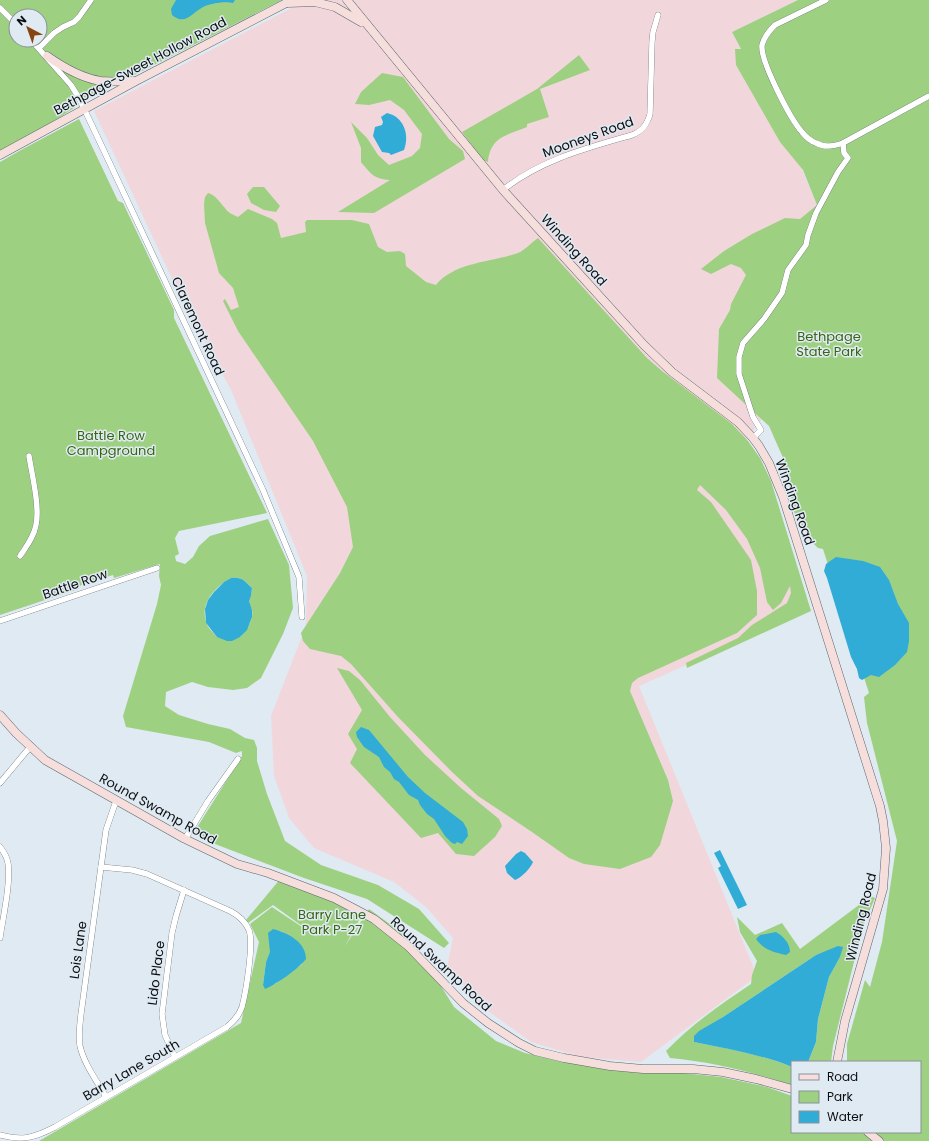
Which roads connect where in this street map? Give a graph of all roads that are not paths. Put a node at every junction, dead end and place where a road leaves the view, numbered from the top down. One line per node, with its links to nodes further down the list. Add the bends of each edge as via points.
1 (91, 0): 9 (street, via 74,22 63,26)
2 (347, 0): 8 (main road, Winding Road)
3 (826, 0): 15 (street, via 776,25 769,31 762,46 770,76 801,131 816,143 825,146)
4 (290, 1): 8 (main road, via 335,6); 12 (main road, Bethpage-Sweet Hollow Road)
5 (0, 8): 6 (street)
6 (8, 16)
7 (658, 16): 17 (street, Mooneys Road, via 652,42 650,114 644,128 632,135 551,161)
8 (368, 26): 17 (main road, Winding Road)
9 (48, 39)
10 (39, 48): 11 (street)
11 (47, 56): 12 (main road, via 87,78 103,81); 14 (street, Claremont Road, via 71,85)
12 (136, 81): 14 (main road, Bethpage-Sweet Hollow Road)
13 (929, 96): 15 (street)
14 (83, 109): 16 (main road, Bethpage-Sweet Hollow Road); 22 (street, Claremont Road, via 106,153 263,490 299,577)
15 (843, 143): 18 (street, via 844,153 848,158 816,213 806,245 788,270 782,293 743,343 739,357 739,374 753,417 761,430)
16 (0, 155)
17 (503, 190): 18 (main road, Winding Road, via 660,362 738,422)
18 (753, 438): 35 (main road, Winding Road, via 769,463 783,497 880,806 886,838 883,889 845,1021)
19 (29, 456): 20 (street, via 37,514 36,526)
20 (20, 556)
21 (157, 568): 23 (street, Battle Row)
22 (302, 617)
23 (0, 621)
24 (0, 715): 25 (main road, Round Swamp Road)
25 (30, 747): 27 (street); 28 (main road, Round Swamp Road, via 45,760)
26 (238, 759): 29 (street)
27 (0, 783)
28 (116, 801): 29 (main road, Round Swamp Road); 31 (street, Lois Lane, via 106,830)
29 (185, 839): 36 (main road, Round Swamp Road, via 237,864 334,898 374,919 408,946 463,1003 488,1023 535,1051 610,1066 723,1072 756,1078)
30 (0, 847): 33 (street, via 8,863 8,875)
31 (101, 867): 32 (street, via 147,874); 37 (street, Lois Lane, via 79,1035 84,1058)
32 (184, 890): 34 (street, Lido Place, via 172,933 162,1014 165,1035); 34 (street, Barry Lane South, via 239,916 249,930 251,943 240,1014 226,1027)
33 (0, 938)
34 (175, 1057): 37 (street, Barry Lane South)
35 (839, 1061)
36 (791, 1089)
37 (106, 1097): 38 (street, Barry Lane South, via 41,1134 22,1138)
38 (0, 1135)

